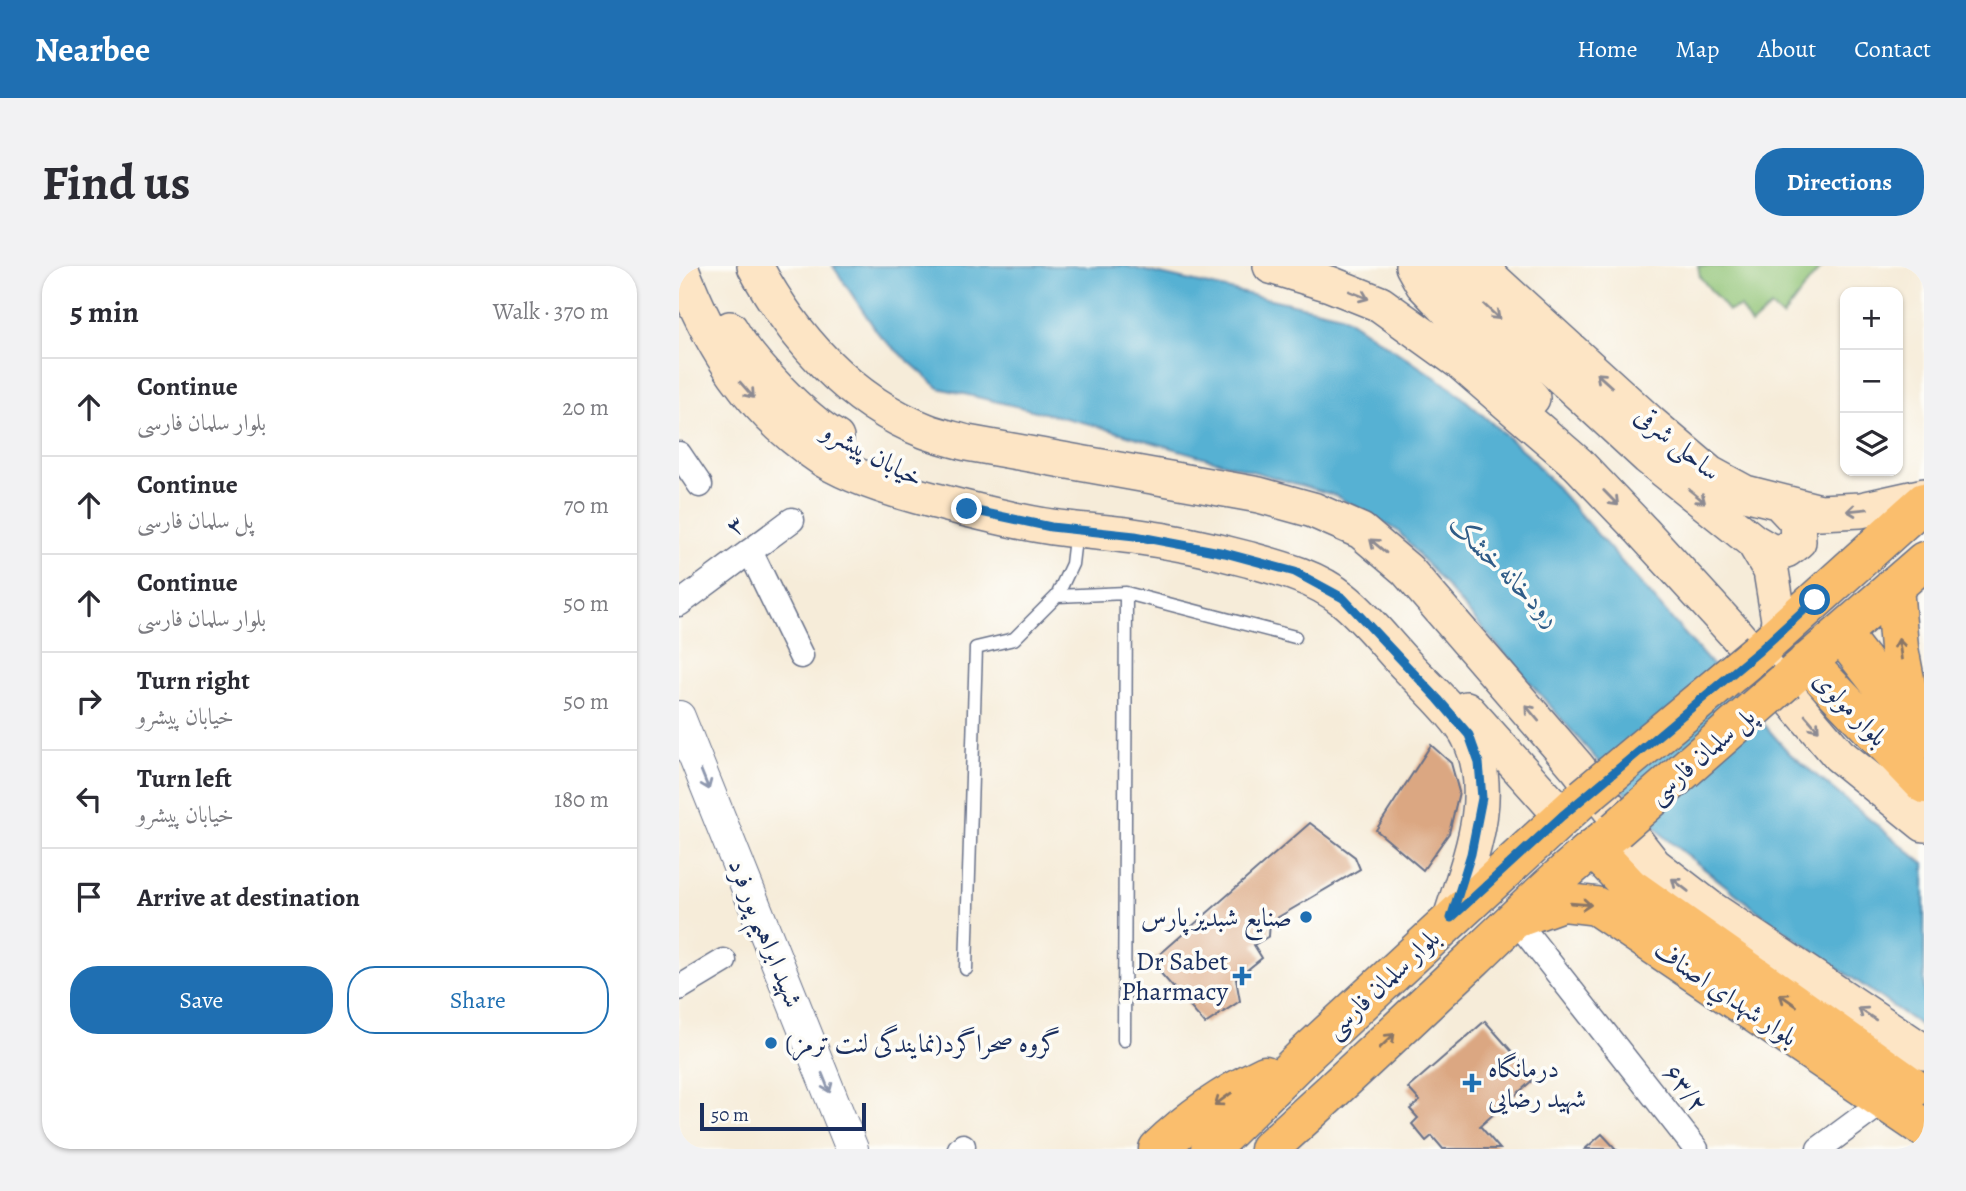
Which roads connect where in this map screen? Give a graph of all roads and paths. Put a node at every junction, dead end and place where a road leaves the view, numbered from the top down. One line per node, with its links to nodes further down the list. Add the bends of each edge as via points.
1 (680, 266): 7 (main road, خیابان پیشرو)
2 (755, 266): 40 (main road, one-way to 2, via 1654,865 1577,767 1425,590 1361,531 1313,510 1259,495 967,443 924,430 873,404 830,370 769,292)
3 (1271, 266): 9 (main road, one-way to 9, via 1380,304 1459,361)
4 (1413, 266): 9 (main road, via 1423,284 1544,410)
5 (1441, 266): 15 (main road, ساحلی شرقی, one-way to 15, via 1648,457)
6 (1478, 266): 12 (main road, ساحلی شرقی, one-way to 6, via 1745,493 1710,474)
7 (697, 280): 14 (main road, خیابان پیشرو, one-way to 14, via 712,341 739,381 771,418 825,460 889,489); 30 (main road, خیابان پیشرو, via 738,343 786,397 821,429 871,458 928,485 1011,506 1214,540 1292,560 1358,594 1448,689)
8 (679, 454): 10 (street)
9 (1577, 464): 31 (main road, one-way to 31, via 1725,622 1839,755)
10 (700, 485)
11 (1924, 499): 12 (main road, ساحلی شرقی, one-way to 12, via 1820,512); 23 (main road)
12 (1780, 503): 15 (main road, via 1797,521 1798,541 1773,553)
13 (792, 520): 16 (street, ۳)
14 (1076, 529): 20 (lane, via 1072,564); 33 (main road, خیابان پیشرو, via 1225,553 1295,572 1343,598 1469,735 1479,763 1482,798)
15 (1754, 542): 23 (main road, ساحلی شرقی, via 1771,571 1779,620)
16 (750, 551): 21 (street, ۳); 25 (street)
17 (1924, 561): 18 (main road)
18 (1894, 586): 24 (main road); 28 (main road, one-way to 18, via 1907,690)
19 (1126, 593): 20 (lane); 22 (lane); 38 (lane)
20 (1057, 596): 36 (lane, via 1014,639 976,648)
21 (679, 604)
22 (1295, 637)
23 (1768, 644): 30 (main road, پل سلمان فارسی, bridge)
24 (1849, 644): 26 (main road); 28 (main road, بلوار مولوی)
25 (801, 656)
26 (1806, 674): 29 (main road, بلوار مولوی); 32 (main road, پل سلمان فارسی, bridge)
27 (679, 717): 43 (street, شهید ابراهیم پور فرد, one-way to 43)
28 (1924, 740)
29 (1924, 784)
30 (1573, 806): 33 (main road, بلوار سلمان فارسی)
31 (1924, 824)
32 (1605, 839): 34 (main road, بلوار سلمان فارسی); 40 (main road, بلوار شهداي اصناف, one-way to 32, via 1630,887)
33 (1451, 918): 39 (main road, بلوار سلمان فارسی)
34 (1515, 919): 40 (main road, بلوار شهداي اصناف, one-way to 40, via 1562,902 1597,906); 41 (main road, بلوار سلمان فارسی, one-way to 34); 48 (street, ۶۳/۲)
35 (724, 961): 37 (street)
36 (966, 969)
37 (680, 984)
38 (1124, 1040)
39 (1305, 1055): 44 (main road, بلوار سلمان فارسی, one-way to 44, via 1239,1088); 45 (main road, بلوار سلمان فارسی)
40 (1909, 1082): 42 (main road, بلوار شهداي اصناف); 49 (street)
41 (1338, 1088): 46 (main road, بلوار سلمان فارسی); 47 (main road, بلوار سلمان فارسی)
42 (1924, 1128)
43 (852, 1149)
44 (1158, 1149)
45 (1210, 1149)
46 (1269, 1149)
47 (1294, 1149)
48 (1696, 1149)
49 (1819, 1149)

